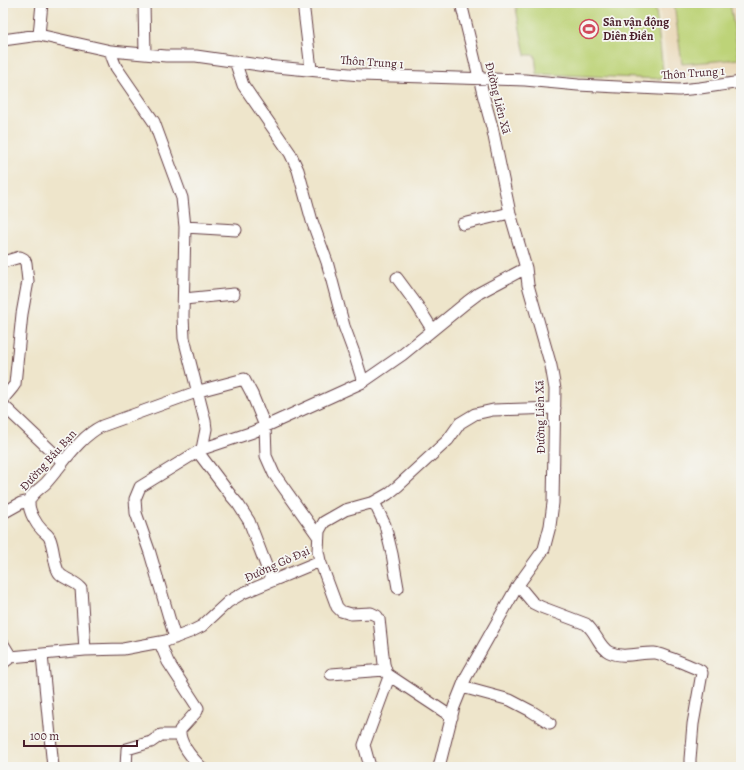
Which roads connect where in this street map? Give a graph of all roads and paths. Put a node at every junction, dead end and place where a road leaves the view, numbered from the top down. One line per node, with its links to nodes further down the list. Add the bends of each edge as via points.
1 (42, 3): 5 (street)
2 (144, 3): 8 (street)
3 (303, 3): 10 (street)
4 (461, 3): 11 (street, Đường Liên Xã)
5 (40, 35): 6 (street, Thôn Trung 1); 7 (street, Thôn Trung 1)
6 (3, 40)
7 (111, 51): 8 (street, Thôn Trung 1); 15 (street, via 116,67 157,130 182,198)
8 (145, 54): 9 (street, Thôn Trung 1)
9 (235, 61): 10 (street, Thôn Trung 1); 23 (street, via 243,85 286,147 298,170)
10 (311, 70): 11 (street, Thôn Trung 1, via 360,75)
11 (479, 80): 12 (street, Thôn Trung 1, via 525,80 679,90); 13 (street, Đường Liên Xã)
12 (741, 82)
13 (510, 213): 14 (street); 18 (street, Đường Liên Xã)
14 (463, 224)
15 (185, 227): 16 (street); 21 (street)
16 (236, 230)
17 (3, 262): 25 (street, via 24,259 28,281 15,384)
18 (526, 268): 22 (street, via 479,293); 27 (street, Đường Liên Xã, via 528,285 551,366 555,389)
19 (397, 278): 22 (street)
20 (234, 294): 21 (street)
21 (184, 299): 24 (street, via 184,338)
22 (432, 329): 23 (street, via 402,355)
23 (362, 382): 28 (street)
24 (199, 391): 28 (street, Đường Bầu Bạn, via 244,379); 29 (street, via 206,429); 30 (street, Đường Bầu Bạn, via 96,429)
25 (3, 399)
26 (3, 404): 30 (street)
27 (554, 408): 32 (street, Đường Gò Đại, via 482,411 471,416 460,423 448,440 398,486); 37 (street, Đường Liên Xã, via 553,503 550,526 544,549)
28 (265, 426): 29 (street); 34 (street, via 266,456 274,474)
29 (200, 450): 36 (street, via 249,521); 39 (street, via 140,487 135,499 136,513)
30 (62, 462): 31 (street, Đường Bầu Bạn)
31 (29, 501): 33 (street); 42 (street, Đường Bầu Bạn, via 38,526 50,537 60,574 81,588)
32 (374, 502): 34 (street, Đường Gò Đại, via 346,510 326,520); 38 (street, via 385,525)
33 (3, 513)
34 (318, 536): 35 (street, Đường Gò Đại)
35 (320, 561): 36 (street, Đường Gò Đại); 46 (street, via 334,600 341,611 351,614 372,613 377,616)
36 (272, 581): 39 (street, Đường Gò Đại, via 234,598 202,626)
37 (518, 585): 47 (street, Đường Liên Xã); 56 (street, via 533,603 586,624 608,652 622,655 657,653 701,671 690,747)
38 (398, 588)
39 (174, 638): 40 (street, Đường Gò Đại)
40 (160, 643): 42 (street, Đường Gò Đại, via 123,649); 50 (street, via 168,662 198,708 180,730)
41 (3, 644): 44 (street)
42 (85, 650): 43 (street, Đường Gò Đại)
43 (42, 655): 44 (street, Đường Gò Đại); 51 (street)
44 (7, 660)
45 (331, 674): 46 (street)
46 (387, 674): 48 (street); 54 (street, via 364,745)
47 (462, 687): 48 (street, Đường Liên Xã); 49 (street, via 510,700)
48 (452, 717): 55 (street, Đường Liên Xã)
49 (550, 723)
50 (180, 735): 52 (street, via 161,735 151,742 127,749); 53 (street)
51 (53, 767)
52 (126, 767)
53 (200, 767)
54 (368, 767)
55 (439, 767)
56 (690, 767)

